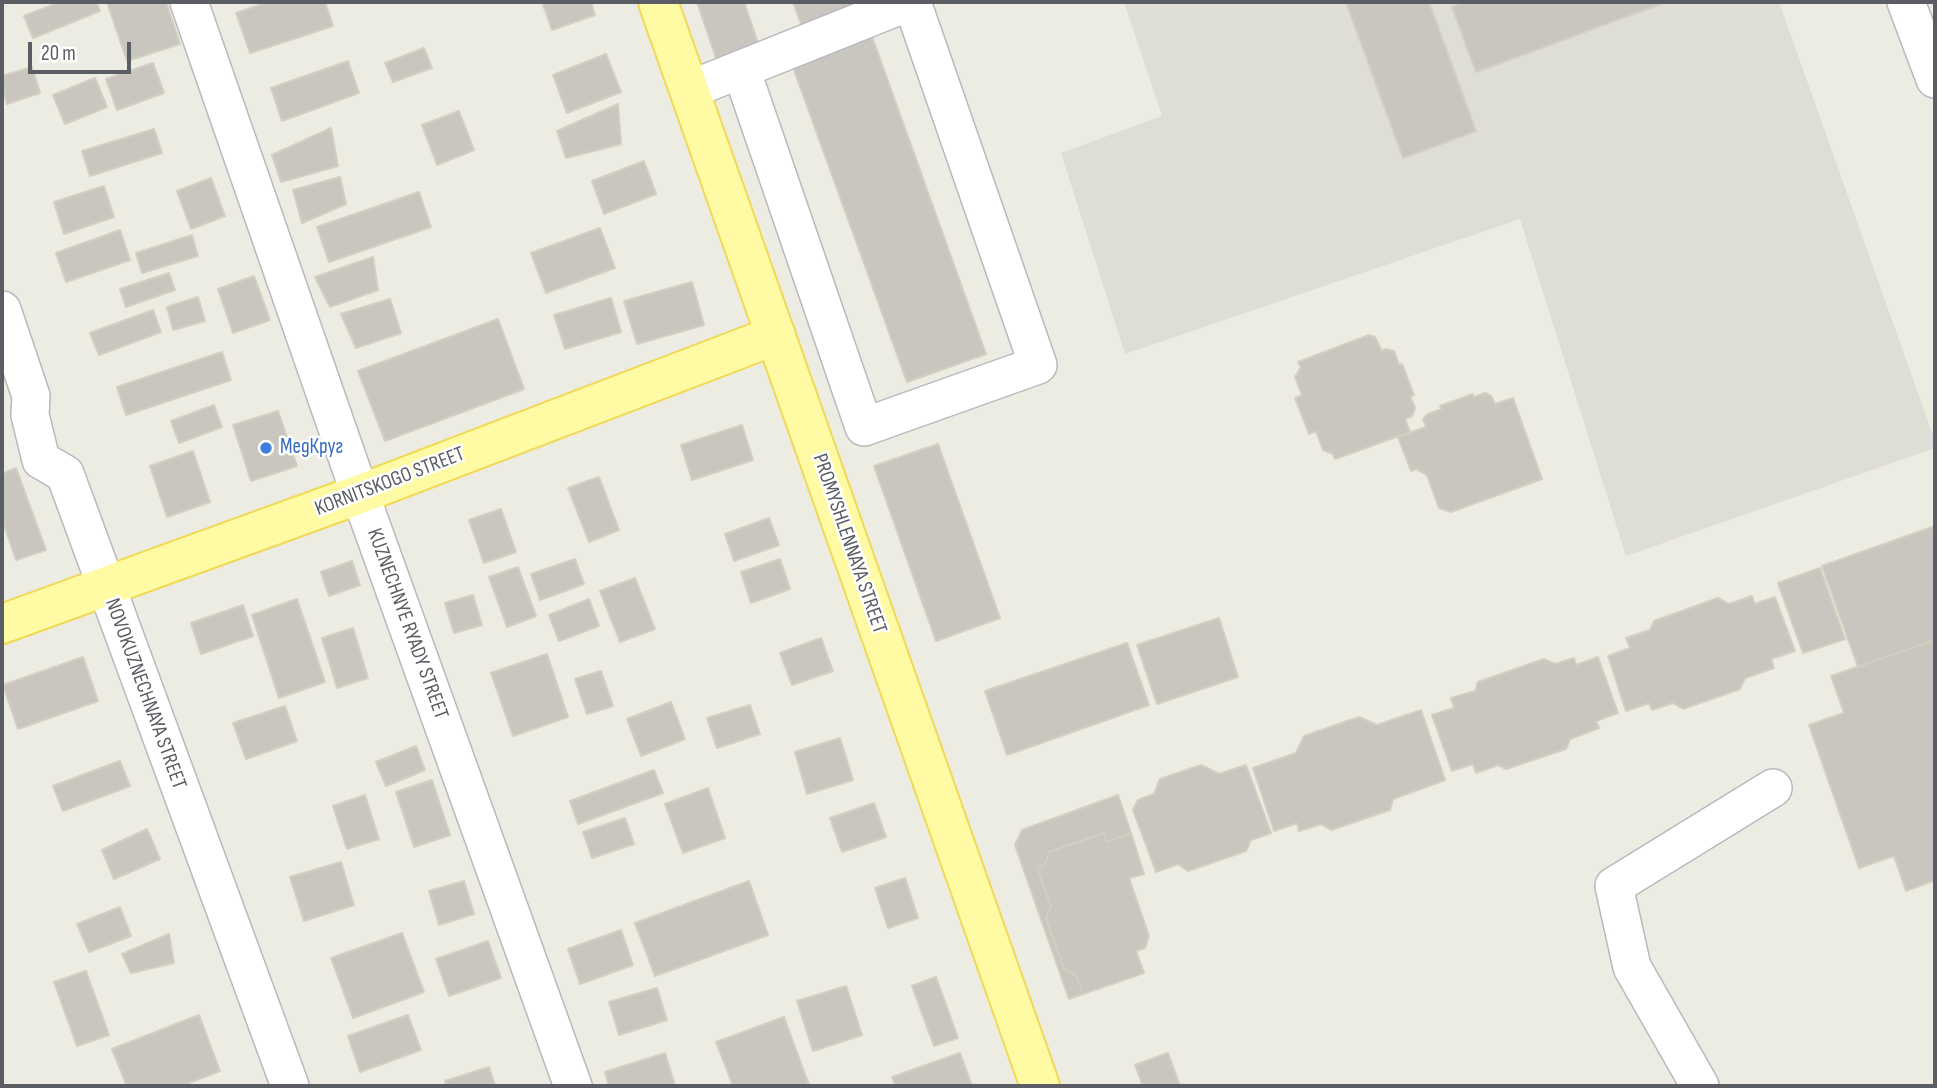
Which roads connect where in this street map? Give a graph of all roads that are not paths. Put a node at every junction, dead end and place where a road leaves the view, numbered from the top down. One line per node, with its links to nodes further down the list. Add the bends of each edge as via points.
1 (189, 2): 10 (street, KUZNECHNYE RYADY STREET)
2 (658, 2): 7 (main road, PROMYSHLENNAYA STREET)
3 (911, 2): 5 (street); 5 (street, via 1038,365 864,427)
4 (1906, 2): 6 (street)
5 (741, 69): 7 (street)
6 (1935, 79)
7 (689, 90): 9 (main road, PROMYSHLENNAYA STREET)
8 (2, 310): 11 (street, NOVOKUZNECHNAYA STREET, via 31,396 30,415 41,460 65,474)
9 (776, 335): 10 (main road, KORNITSKOGO STREET); 16 (main road, PROMYSHLENNAYA STREET)
10 (360, 494): 11 (main road, KORNITSKOGO STREET); 15 (street, KUZNECHNYE RYADY STREET)
11 (106, 586): 12 (main road, KORNITSKOGO STREET); 14 (street, NOVOKUZNECHNAYA STREET)
12 (2, 624)
13 (1773, 788): 17 (street, via 1614,886 1632,967)
14 (290, 1086)
15 (573, 1086)
16 (1040, 1086)
17 (1700, 1086)

